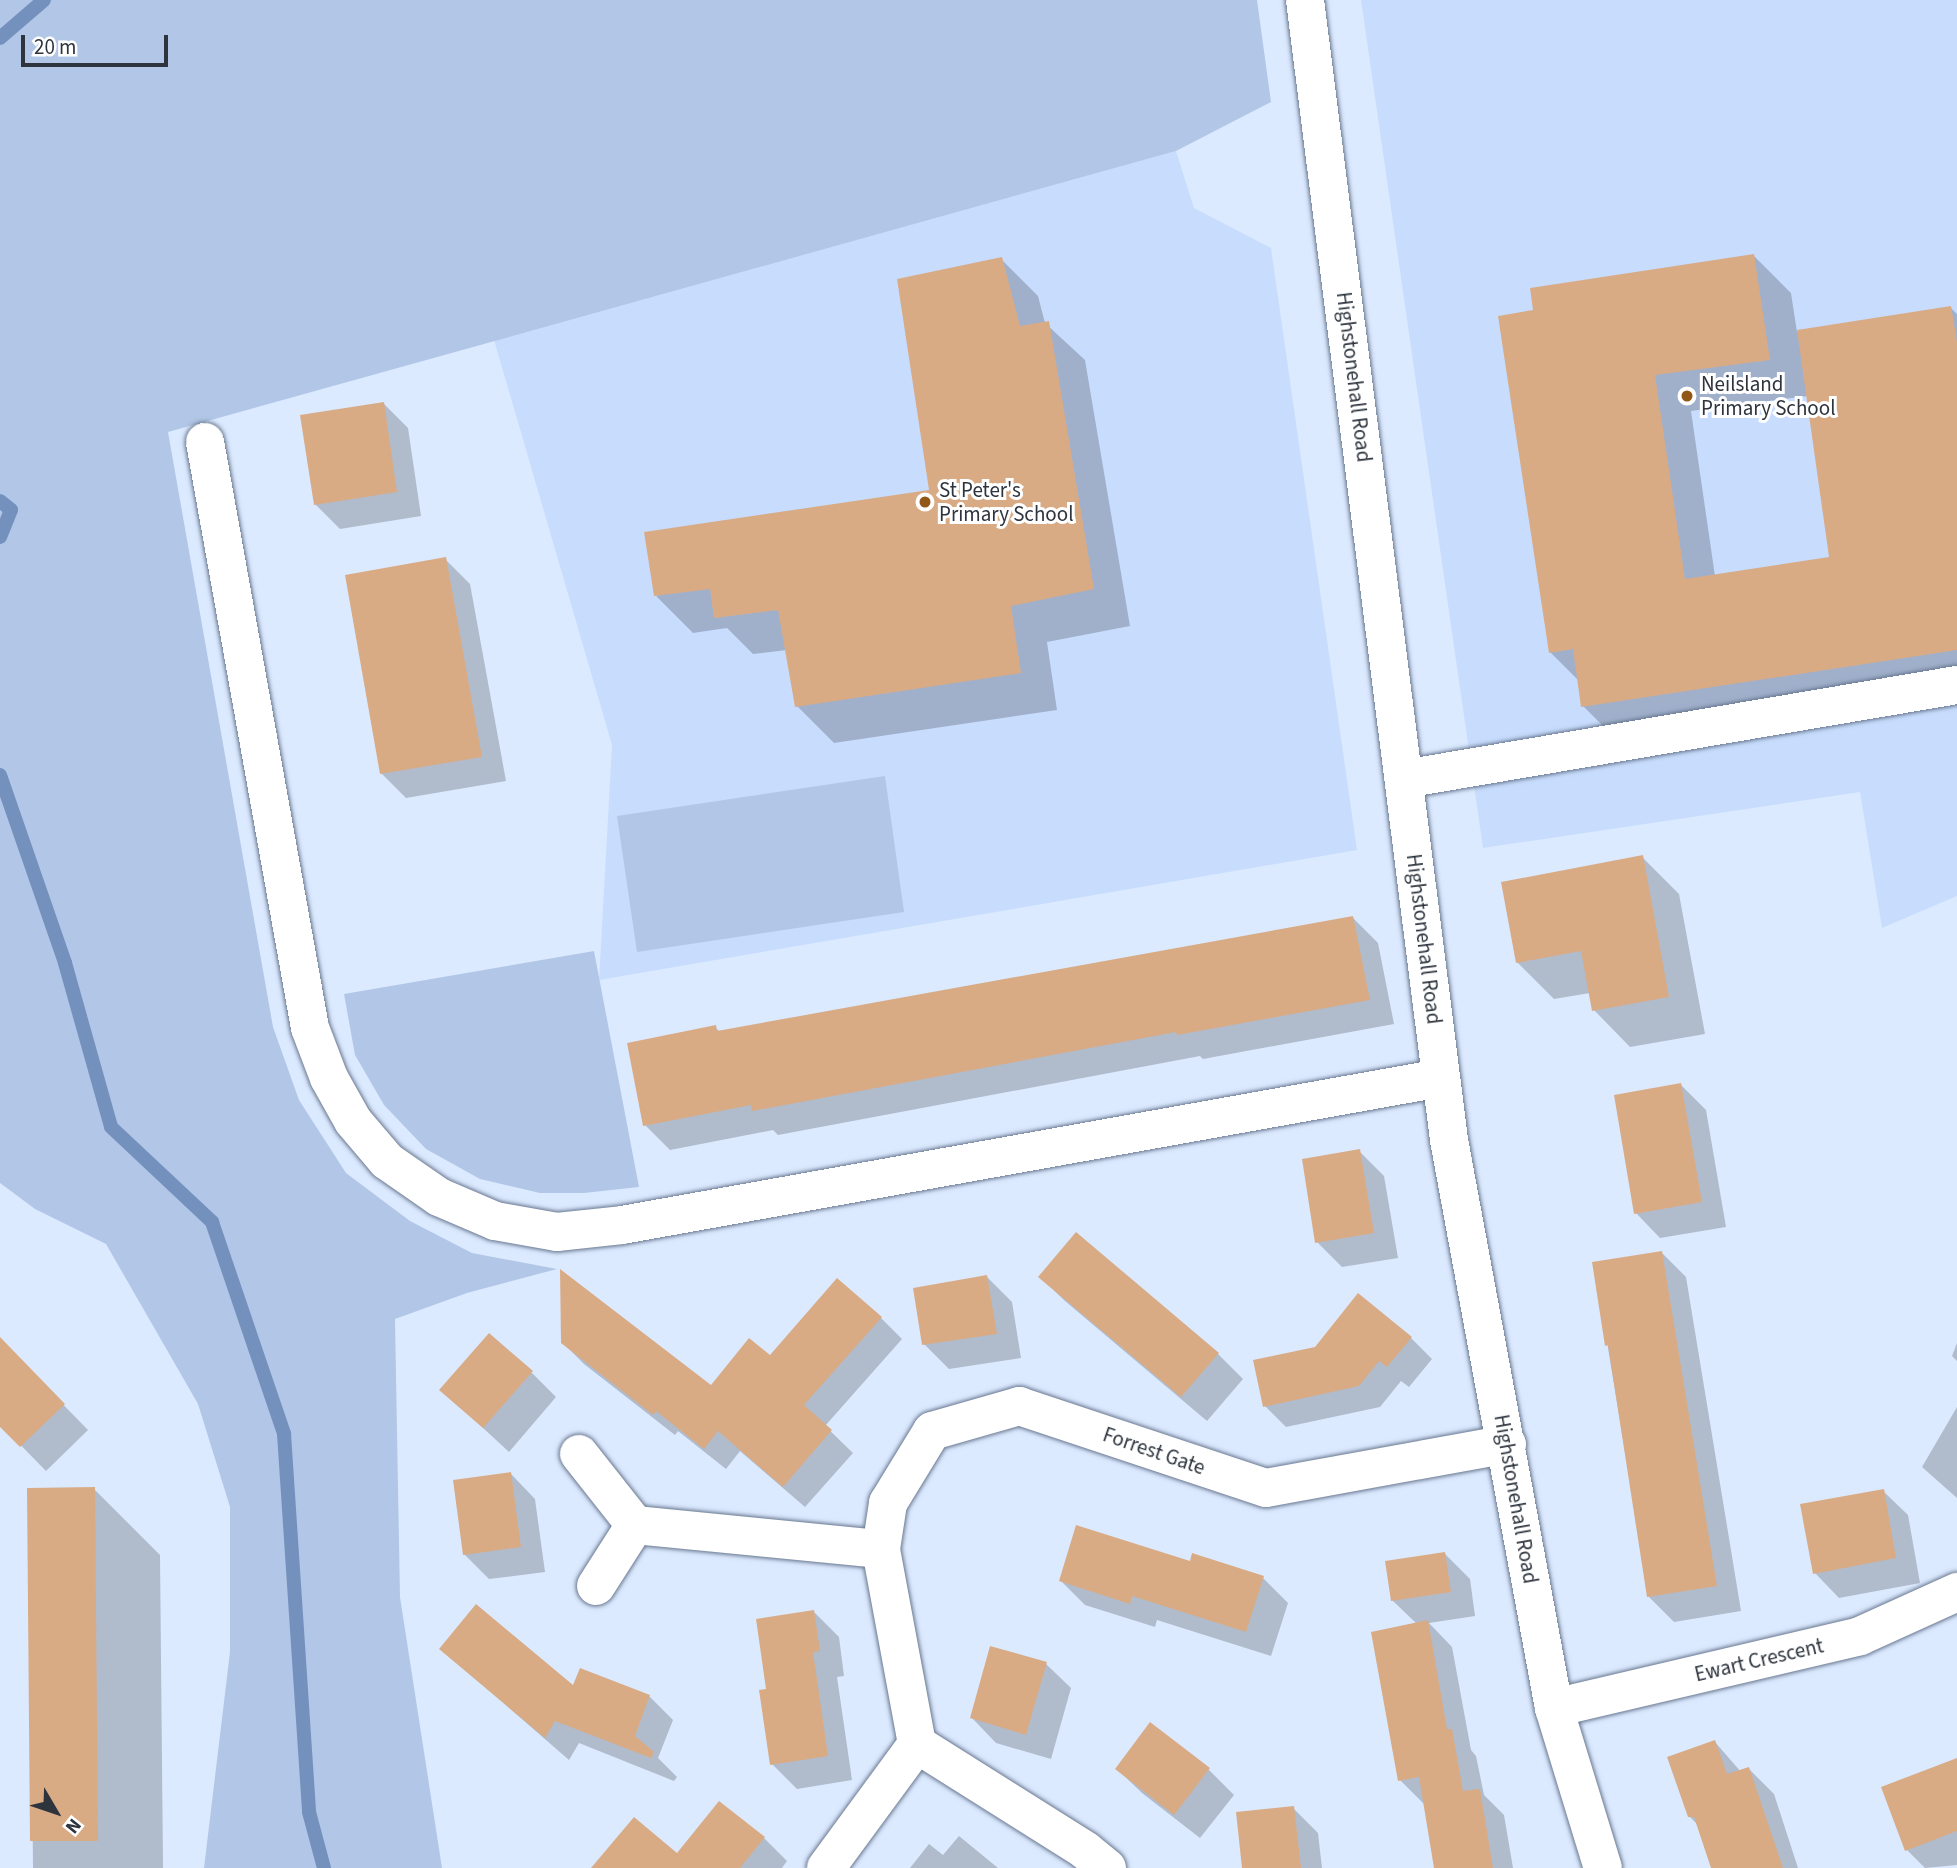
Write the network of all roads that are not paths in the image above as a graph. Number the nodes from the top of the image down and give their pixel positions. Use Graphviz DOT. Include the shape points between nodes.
graph roads {
  1 [pos="1305,0"];
  2 [pos="205,442"];
  3 [pos="1957,685"];
  4 [pos="1404,779"];
  5 [pos="1441,1078"];
  6 [pos="1507,1444"];
  7 [pos="579,1454"];
  8 [pos="635,1525"];
  9 [pos="881,1549"];
  10 [pos="596,1586"];
  11 [pos="1957,1591"];
  12 [pos="1554,1708"];
  13 [pos="917,1744"];
  14 [pos="825,1868"];
  15 [pos="1107,1868"];
  16 [pos="1603,1868"];
  1 -- 4 [label="street, Highstonehall Road"];
  2 -- 5 [label="street" via="310,1028 329,1078 354,1121 387,1161 439,1197 495,1221 557,1231 622,1225"];
  3 -- 4 [label="street"];
  4 -- 5 [label="street, Highstonehall Road"];
  5 -- 6 [label="street, Highstonehall Road"];
  6 -- 9 [label="street, Forrest Gate" via="1266,1488 1019,1406 932,1431 888,1503"];
  6 -- 12 [label="street, Highstonehall Road"];
  7 -- 8 [label="street"];
  8 -- 9 [label="street"];
  8 -- 10 [label="street"];
  9 -- 13 [label="street, Forrest Gate"];
  11 -- 12 [label="street, Ewart Crescent" via="1860,1636"];
  12 -- 16 [label="street, Highstonehall Road"];
  13 -- 14 [label="street"];
  13 -- 15 [label="street" via="1086,1850"];
}
